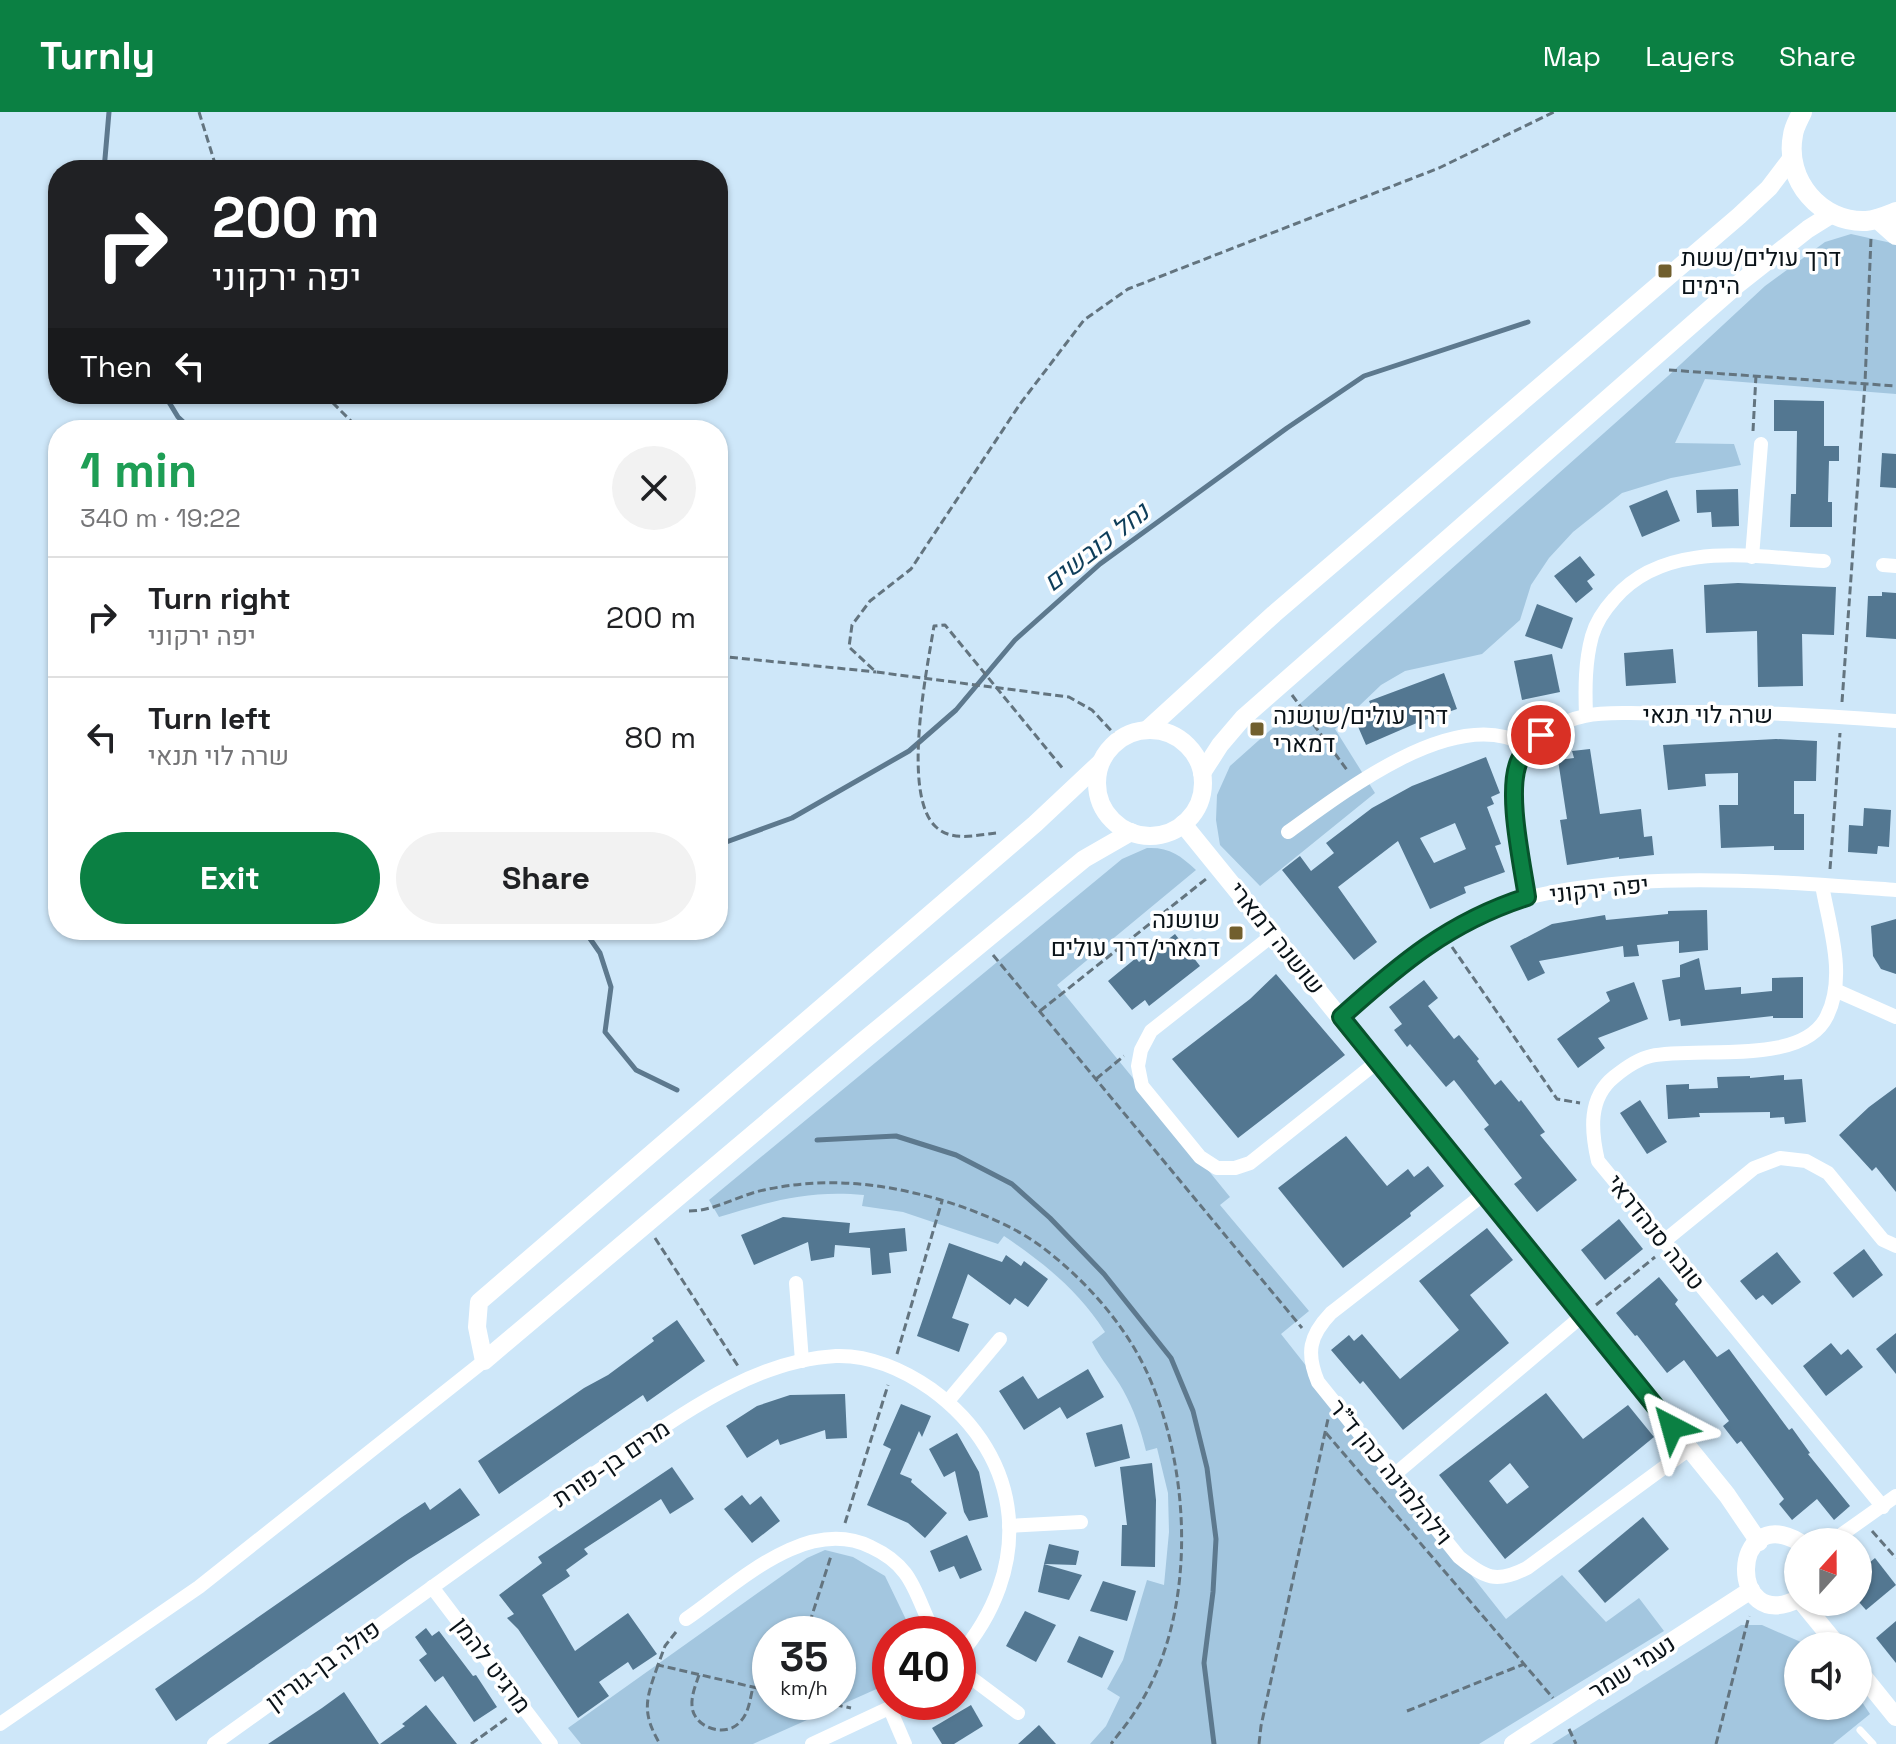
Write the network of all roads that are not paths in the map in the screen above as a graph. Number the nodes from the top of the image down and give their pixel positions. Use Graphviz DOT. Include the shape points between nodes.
graph roads {
  1 [pos="1802,112"];
  2 [pos="1791,159"];
  3 [pos="1832,214"];
  4 [pos="1882,217"];
  5 [pos="1896,235"];
  6 [pos="1761,444"];
  7 [pos="1752,557"];
  8 [pos="1824,561"];
  9 [pos="1586,715"];
  10 [pos="1896,721"];
  11 [pos="1148,729"];
  12 [pos="1529,746"];
  13 [pos="1100,763"];
  14 [pos="1202,773"];
  15 [pos="1183,824"];
  16 [pos="1131,832"];
  17 [pos="1288,832"];
  18 [pos="1826,885"];
  19 [pos="1896,890"];
  20 [pos="1527,897"];
  21 [pos="1274,934"];
  22 [pos="1835,990"];
  23 [pos="1341,1017"];
  24 [pos="1896,1017"];
  25 [pos="1377,1062"];
  26 [pos="1484,1194"];
  27 [pos="1665,1244"];
  28 [pos="1896,1246"];
  29 [pos="796,1283"];
  30 [pos="1582,1316"];
  31 [pos="1000,1339"];
  32 [pos="484,1361"];
  33 [pos="802,1361"];
  34 [pos="948,1401"];
  35 [pos="1689,1449"];
  36 [pos="1394,1475"];
  37 [pos="1896,1496"];
  38 [pos="1883,1507"];
  39 [pos="1081,1522"];
  40 [pos="1009,1526"];
  41 [pos="1851,1528"];
  42 [pos="1784,1537"];
  43 [pos="1759,1542"];
  44 [pos="432,1587"];
  45 [pos="1753,1592"];
  46 [pos="1784,1603"];
  47 [pos="927,1616"];
  48 [pos="1813,1616"];
  49 [pos="686,1619"];
  50 [pos="976,1632"];
  51 [pos="1826,1632"];
  52 [pos="976,1682"];
  53 [pos="1872,1687"];
  54 [pos="1018,1713"];
  55 [pos="872,1716"];
  56 [pos="1896,1717"];
  57 [pos="899,1720"];
  58 [pos="0,1724"];
  59 [pos="1860,1730"];
  60 [pos="214,1744"];
  61 [pos="551,1744"];
  62 [pos="812,1744"];
  63 [pos="905,1744"];
  64 [pos="1513,1744"];
  65 [pos="1873,1744"];
  1 -- 2 [label="main road"];
  2 -- 3 [label="main road" via="1812,201"];
  2 -- 11 [label="street" via="1739,216 1274,614"];
  3 -- 4 [label="main road" via="1856,221"];
  3 -- 14 [label="street" via="1737,285 1243,718"];
  4 -- 5 [label="main road"];
  6 -- 7 [label="street"];
  7 -- 8 [label="street"];
  7 -- 9 [label="street" via="1670,561 1622,589 1593,632"];
  9 -- 10 [label="street, שרה לוי תנאי" via="1729,712"];
  9 -- 12 [label="street, שרה לוי תנאי" via="1559,725"];
  11 -- 13 [label="street" via="1119,739"];
  11 -- 14 [label="street" via="1177,737 1198,759"];
  12 -- 17 [label="street" via="1486,735 1449,740 1357,782"];
  12 -- 20 [label="street" via="1515,778"];
  13 -- 16 [label="street" via="1098,797 1116,824"];
  13 -- 32 [label="street" via="479,1302 477,1327"];
  14 -- 15 [label="street" via="1200,802"];
  15 -- 16 [label="street" via="1158,835"];
  15 -- 21 [label="street, שושנה דמארי"];
  16 -- 32 [label="street" via="1084,859"];
  18 -- 19 [label="street, יפה ירקוני"];
  18 -- 20 [label="street, יפה ירקוני" via="1618,884"];
  18 -- 22 [label="street"];
  20 -- 23 [label="street, יפה ירקוני" via="1443,934 1393,969"];
  21 -- 23 [label="street, שושנה דמארי"];
  21 -- 25 [label="street" via="1151,1031 1138,1066 1142,1086 1200,1157 1217,1168 1235,1168 1250,1163"];
  22 -- 24 [label="street"];
  22 -- 27 [label="street, טובה סנהדראי" via="1828,1016 1799,1042 1771,1049 1648,1056 1606,1084 1593,1125 1598,1161"];
  23 -- 25 [label="street, שושנה דמארי"];
  25 -- 26 [label="street, שושנה דמארי"];
  26 -- 30 [label="street, שושנה דמארי"];
  26 -- 36 [label="street, וילהלמינה כהן ד\"ר" via="1331,1313 1313,1342 1309,1362 1318,1382"];
  27 -- 28 [label="street" via="1754,1168 1780,1158 1806,1161 1828,1173 1883,1240"];
  27 -- 38 [label="street, טובה סנהדראי"];
  29 -- 33 [label="street"];
  30 -- 35 [label="street, שושנה דמארי"];
  30 -- 36 [label="street"];
  31 -- 34 [label="street"];
  32 -- 58 [label="street" via="199,1587"];
  33 -- 34 [label="street, מרים בן-פורת" via="865,1359 918,1379"];
  33 -- 44 [label="street, מרים בן-פורת" via="747,1380 652,1434"];
  34 -- 40 [label="street, מרים בן-פורת" via="988,1447 1002,1476"];
  35 -- 36 [label="street, וילהלמינה כהן ד\"ר" via="1527,1568 1497,1579 1459,1557"];
  35 -- 43 [label="street, שושנה דמארי"];
  37 -- 38 [label="street"];
  38 -- 41 [label="street"];
  39 -- 40 [label="street"];
  40 -- 50 [label="street, מרים בן-פורת" via="999,1590"];
  42 -- 43 [label="street"];
  43 -- 45 [label="street" via="1745,1564"];
  44 -- 60 [label="street, פולה בן-גוריון"];
  44 -- 61 [label="street, מרגיט להמן"];
  45 -- 46 [label="street" via="1773,1604"];
  45 -- 64 [label="street, נעמי שמר"];
  47 -- 49 [label="street" via="907,1574 887,1554 837,1537 784,1550"];
  48 -- 51 [label="street"];
  52 -- 54 [label="street"];
  53 -- 56 [label="street"];
  55 -- 62 [label="street"];
  57 -- 63 [label="street"];
  59 -- 65 [label="lane"];
}
